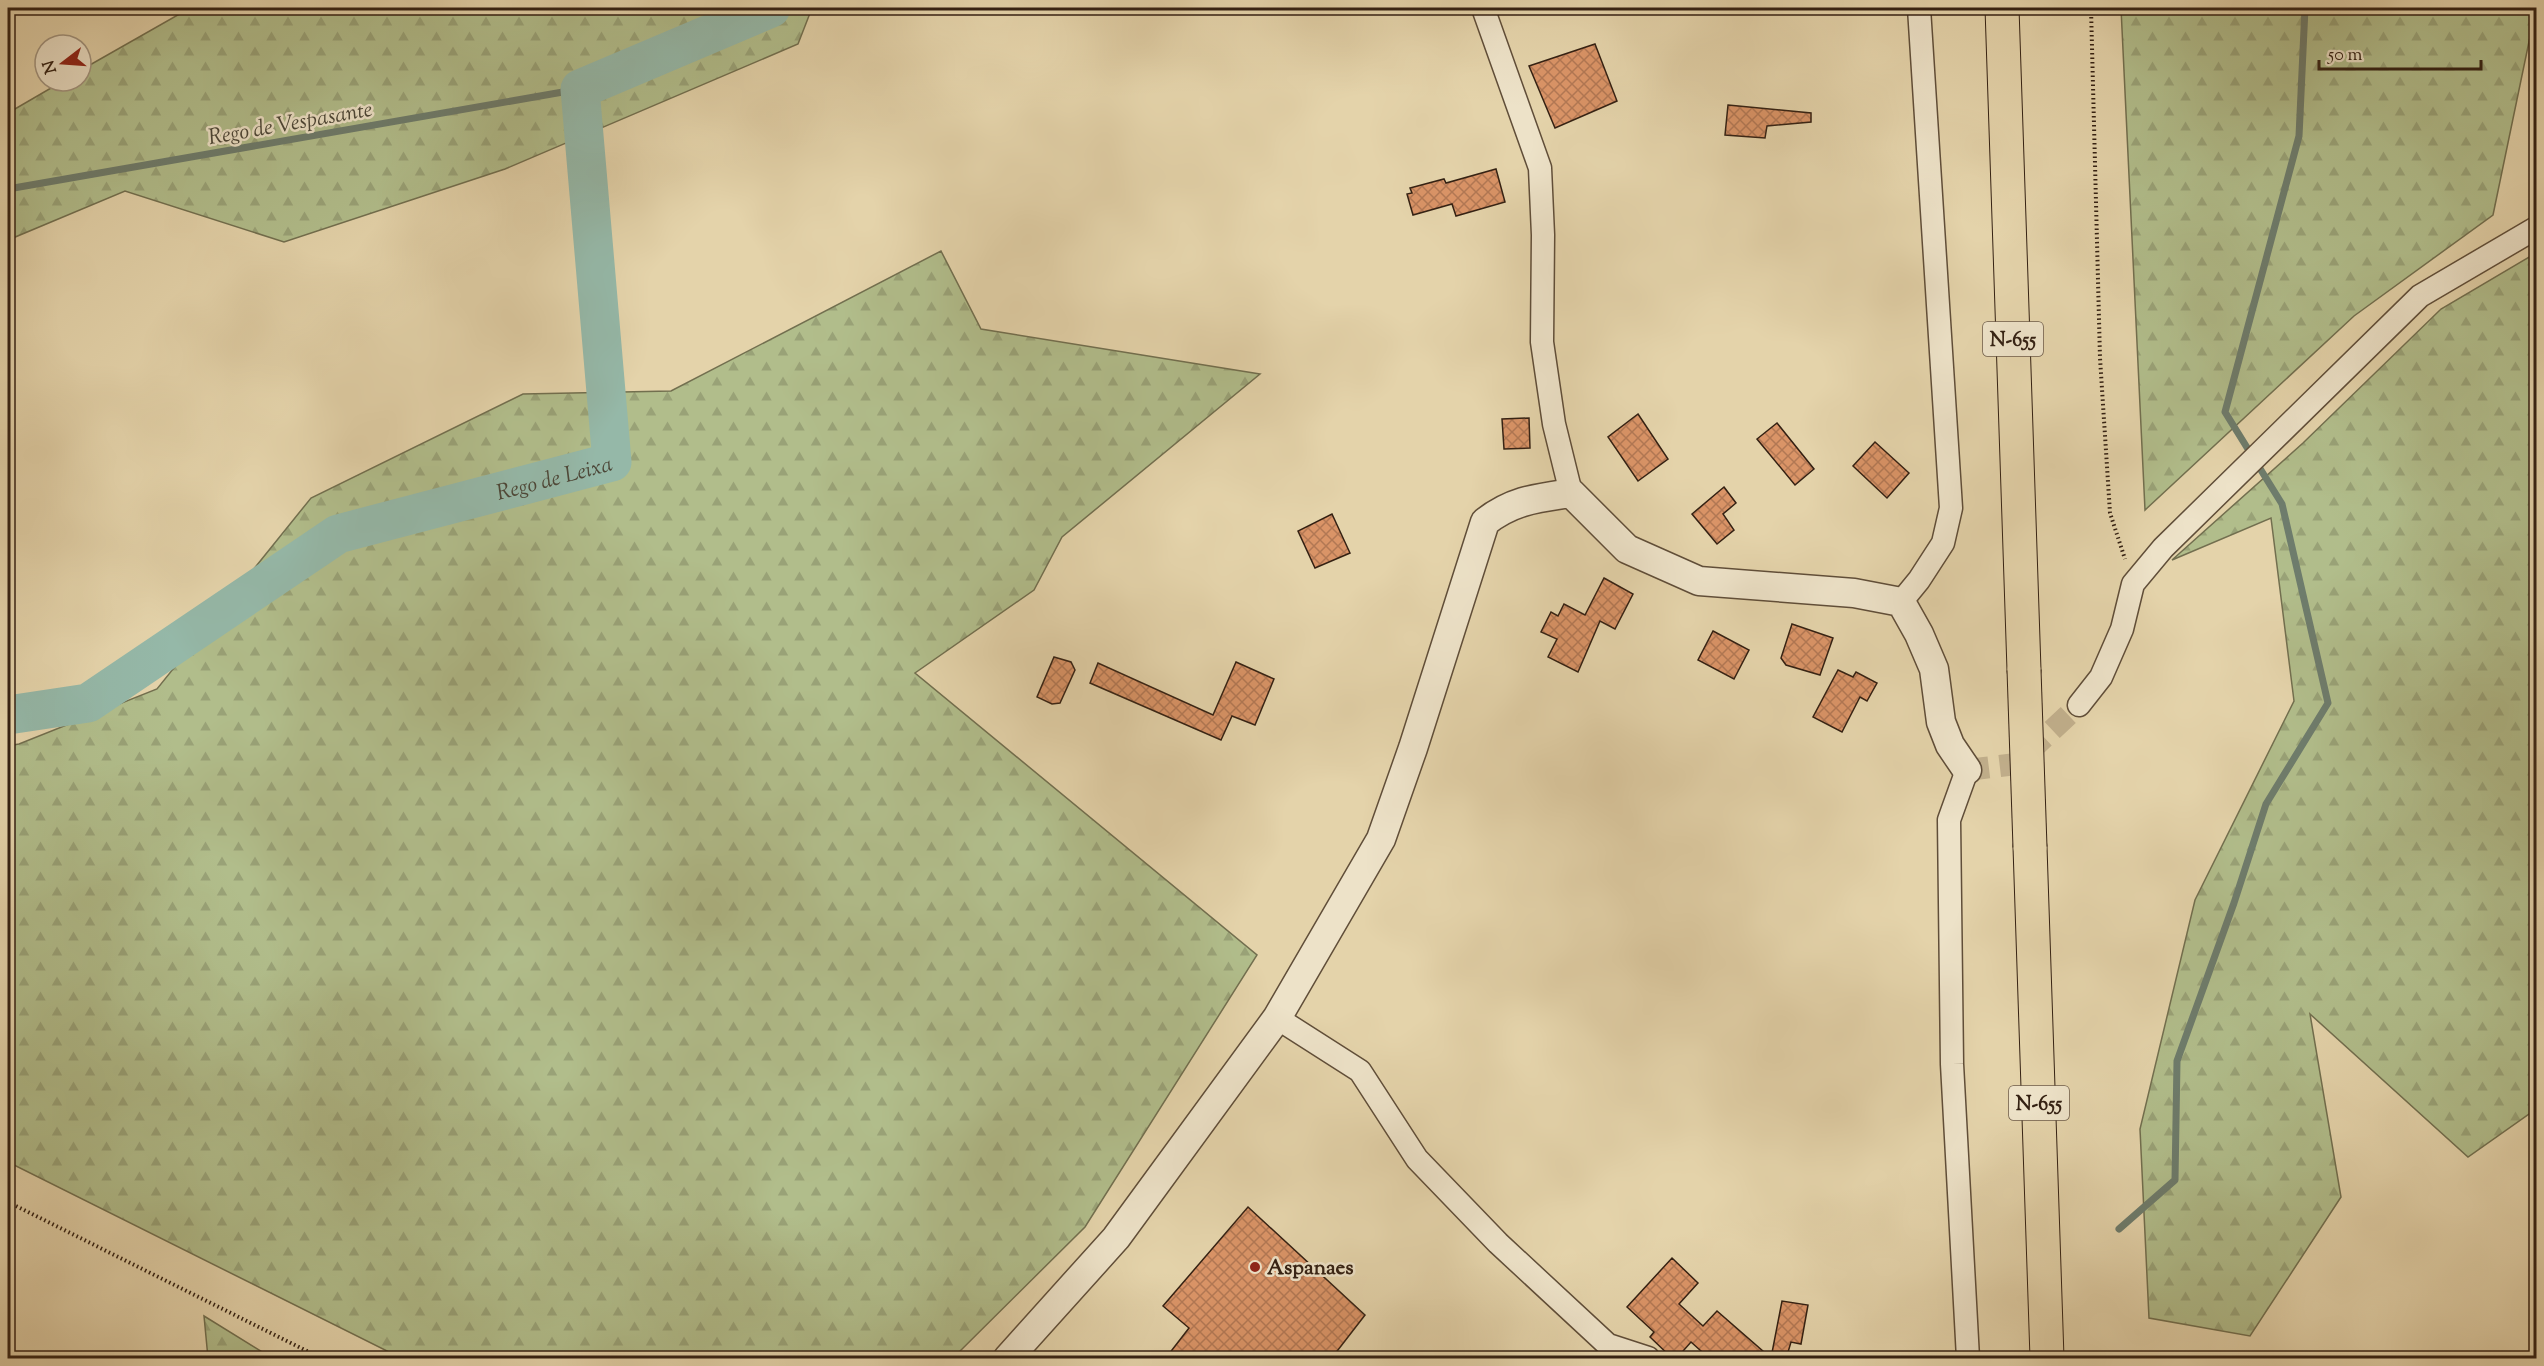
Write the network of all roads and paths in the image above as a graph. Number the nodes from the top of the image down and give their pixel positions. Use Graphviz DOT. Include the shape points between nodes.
graph roads {
  1 [pos="1483,8"];
  2 [pos="1919,8"];
  3 [pos="2002,8"];
  4 [pos="2091,8"];
  5 [pos="2536,228"];
  6 [pos="1572,493"];
  7 [pos="2133,584"];
  8 [pos="1901,602"];
  9 [pos="2079,705"];
  10 [pos="1967,770"];
  11 [pos="1277,1018"];
  12 [pos="8,1202"];
  13 [pos="321,1359"];
  14 [pos="1008,1359"];
  15 [pos="1648,1359"];
  16 [pos="1968,1359"];
  17 [pos="2047,1359"];
  1 -- 6 [label="street" via="1540,168 1542,342 1554,424"];
  2 -- 8 [label="street" via="1951,508 1944,543"];
  3 -- 17 [label="highway, N-655, bridge"];
  4 -- 7 [label="path" via="2100,357 2110,513"];
  5 -- 7 [label="street" via="2420,296 2163,548"];
  6 -- 8 [label="street" via="1627,549 1699,581 1854,593"];
  6 -- 11 [label="street" via="1526,500 1500,510 1485,522 1381,839"];
  7 -- 9 [label="street" via="2122,629 2101,677"];
  8 -- 10 [label="street" via="1934,669 1941,722 1950,745"];
  10 -- 16 [label="street" via="1949,820 1952,1064"];
  11 -- 14 [label="street" via="1116,1238"];
  11 -- 15 [label="street" via="1360,1071 1417,1159 1498,1243 1608,1345"];
  12 -- 13 [label="path"];
}
